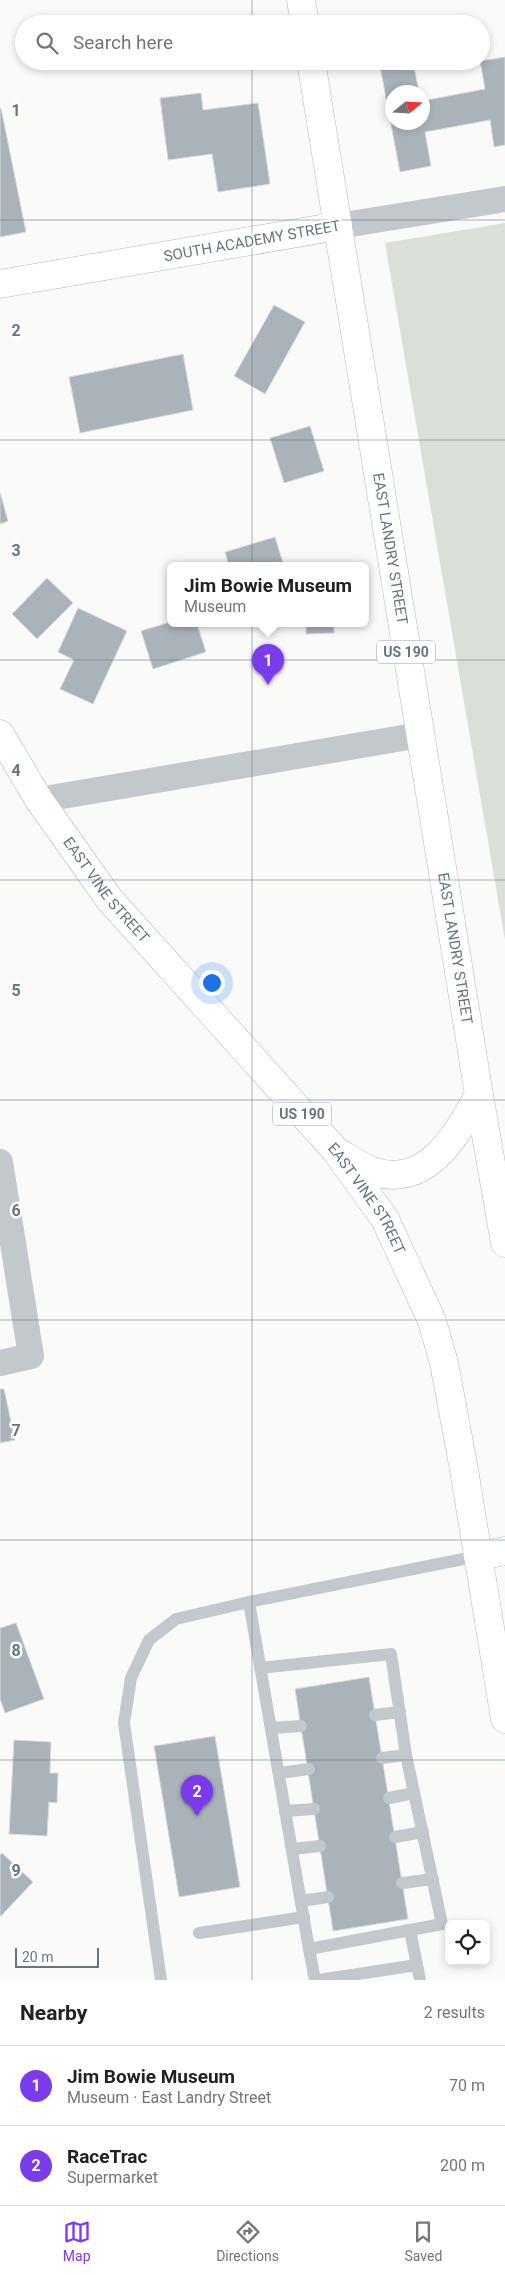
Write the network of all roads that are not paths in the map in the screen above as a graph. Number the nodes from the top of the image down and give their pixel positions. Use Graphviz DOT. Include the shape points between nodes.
graph roads {
  1 [pos="301,0"];
  2 [pos="304,15"];
  3 [pos="312,70"];
  4 [pos="505,198"];
  5 [pos="338,226"];
  6 [pos="0,284"];
  7 [pos="0,734"];
  8 [pos="420,735"];
  9 [pos="39,800"];
  10 [pos="478,1095"];
  11 [pos="336,1151"];
  12 [pos="0,1162"];
  13 [pos="505,1243"];
  14 [pos="0,1362"];
  15 [pos="505,1552"];
  16 [pos="478,1556"];
  17 [pos="249,1602"];
  18 [pos="260,1668"];
  19 [pos="400,1712"];
  20 [pos="375,1715"];
  21 [pos="505,1718"];
  22 [pos="301,1726"];
  23 [pos="271,1728"];
  24 [pos="406,1755"];
  25 [pos="382,1758"];
  26 [pos="309,1769"];
  27 [pos="279,1773"];
  28 [pos="414,1793"];
  29 [pos="388,1798"];
  30 [pos="314,1809"];
  31 [pos="285,1811"];
  32 [pos="422,1832"];
  33 [pos="395,1836"];
  34 [pos="320,1846"];
  35 [pos="292,1849"];
  36 [pos="432,1879"];
  37 [pos="402,1884"];
  38 [pos="328,1897"];
  39 [pos="301,1901"];
  40 [pos="304,1917"];
  41 [pos="410,1930"];
  42 [pos="199,1933"];
  43 [pos="309,1949"];
  44 [pos="417,1965"];
  45 [pos="161,1980"];
  46 [pos="315,1980"];
  47 [pos="319,1980"];
  48 [pos="420,1980"];
  1 -- 2 [label="main road"];
  3 -- 5 [label="main road, EAST LANDRY STREET / US 190"];
  4 -- 5 [label="street, SOUTH ACADEMY STREET"];
  5 -- 6 [label="main road, SOUTH ACADEMY STREET"];
  5 -- 8 [label="main road, EAST LANDRY STREET / US 190"];
  7 -- 9 [label="main road, EAST VINE STREET / US 190"];
  8 -- 9 [label="street"];
  8 -- 10 [label="main road, EAST LANDRY STREET / US 190"];
  9 -- 11 [label="main road, EAST VINE STREET / US 190" via="110,900"];
  10 -- 11 [label="main road" via="434,1161 413,1171 394,1174 373,1171"];
  10 -- 13 [label="main road, EAST LANDRY STREET / US 190"];
  11 -- 16 [label="main road, EAST VINE STREET / US 190" via="385,1219 432,1321 444,1363"];
  12 -- 14 [label="street" via="31,1356"];
  15 -- 16 [label="main road"];
  16 -- 17 [label="lane"];
  16 -- 21 [label="main road, EAST VINE STREET / US 190"];
  17 -- 18 [label="lane"];
  17 -- 45 [label="lane" via="176,1619 149,1640 131,1678 124,1723"];
  18 -- 19 [label="lane" via="391,1654"];
  18 -- 23 [label="lane"];
  19 -- 20 [label="lane"];
  19 -- 24 [label="lane"];
  22 -- 23 [label="lane"];
  23 -- 27 [label="lane"];
  24 -- 25 [label="lane"];
  24 -- 28 [label="lane"];
  26 -- 27 [label="lane"];
  27 -- 31 [label="lane"];
  28 -- 29 [label="lane"];
  28 -- 32 [label="lane"];
  30 -- 31 [label="lane"];
  31 -- 35 [label="lane"];
  32 -- 33 [label="lane"];
  32 -- 36 [label="lane"];
  34 -- 35 [label="lane"];
  35 -- 39 [label="lane"];
  36 -- 37 [label="lane"];
  36 -- 41 [label="lane" via="442,1924"];
  38 -- 39 [label="lane"];
  39 -- 40 [label="lane"];
  40 -- 42 [label="lane"];
  40 -- 43 [label="lane"];
  41 -- 43 [label="lane"];
  41 -- 44 [label="lane"];
  43 -- 46 [label="lane"];
  44 -- 47 [label="lane"];
  44 -- 48 [label="lane"];
}
